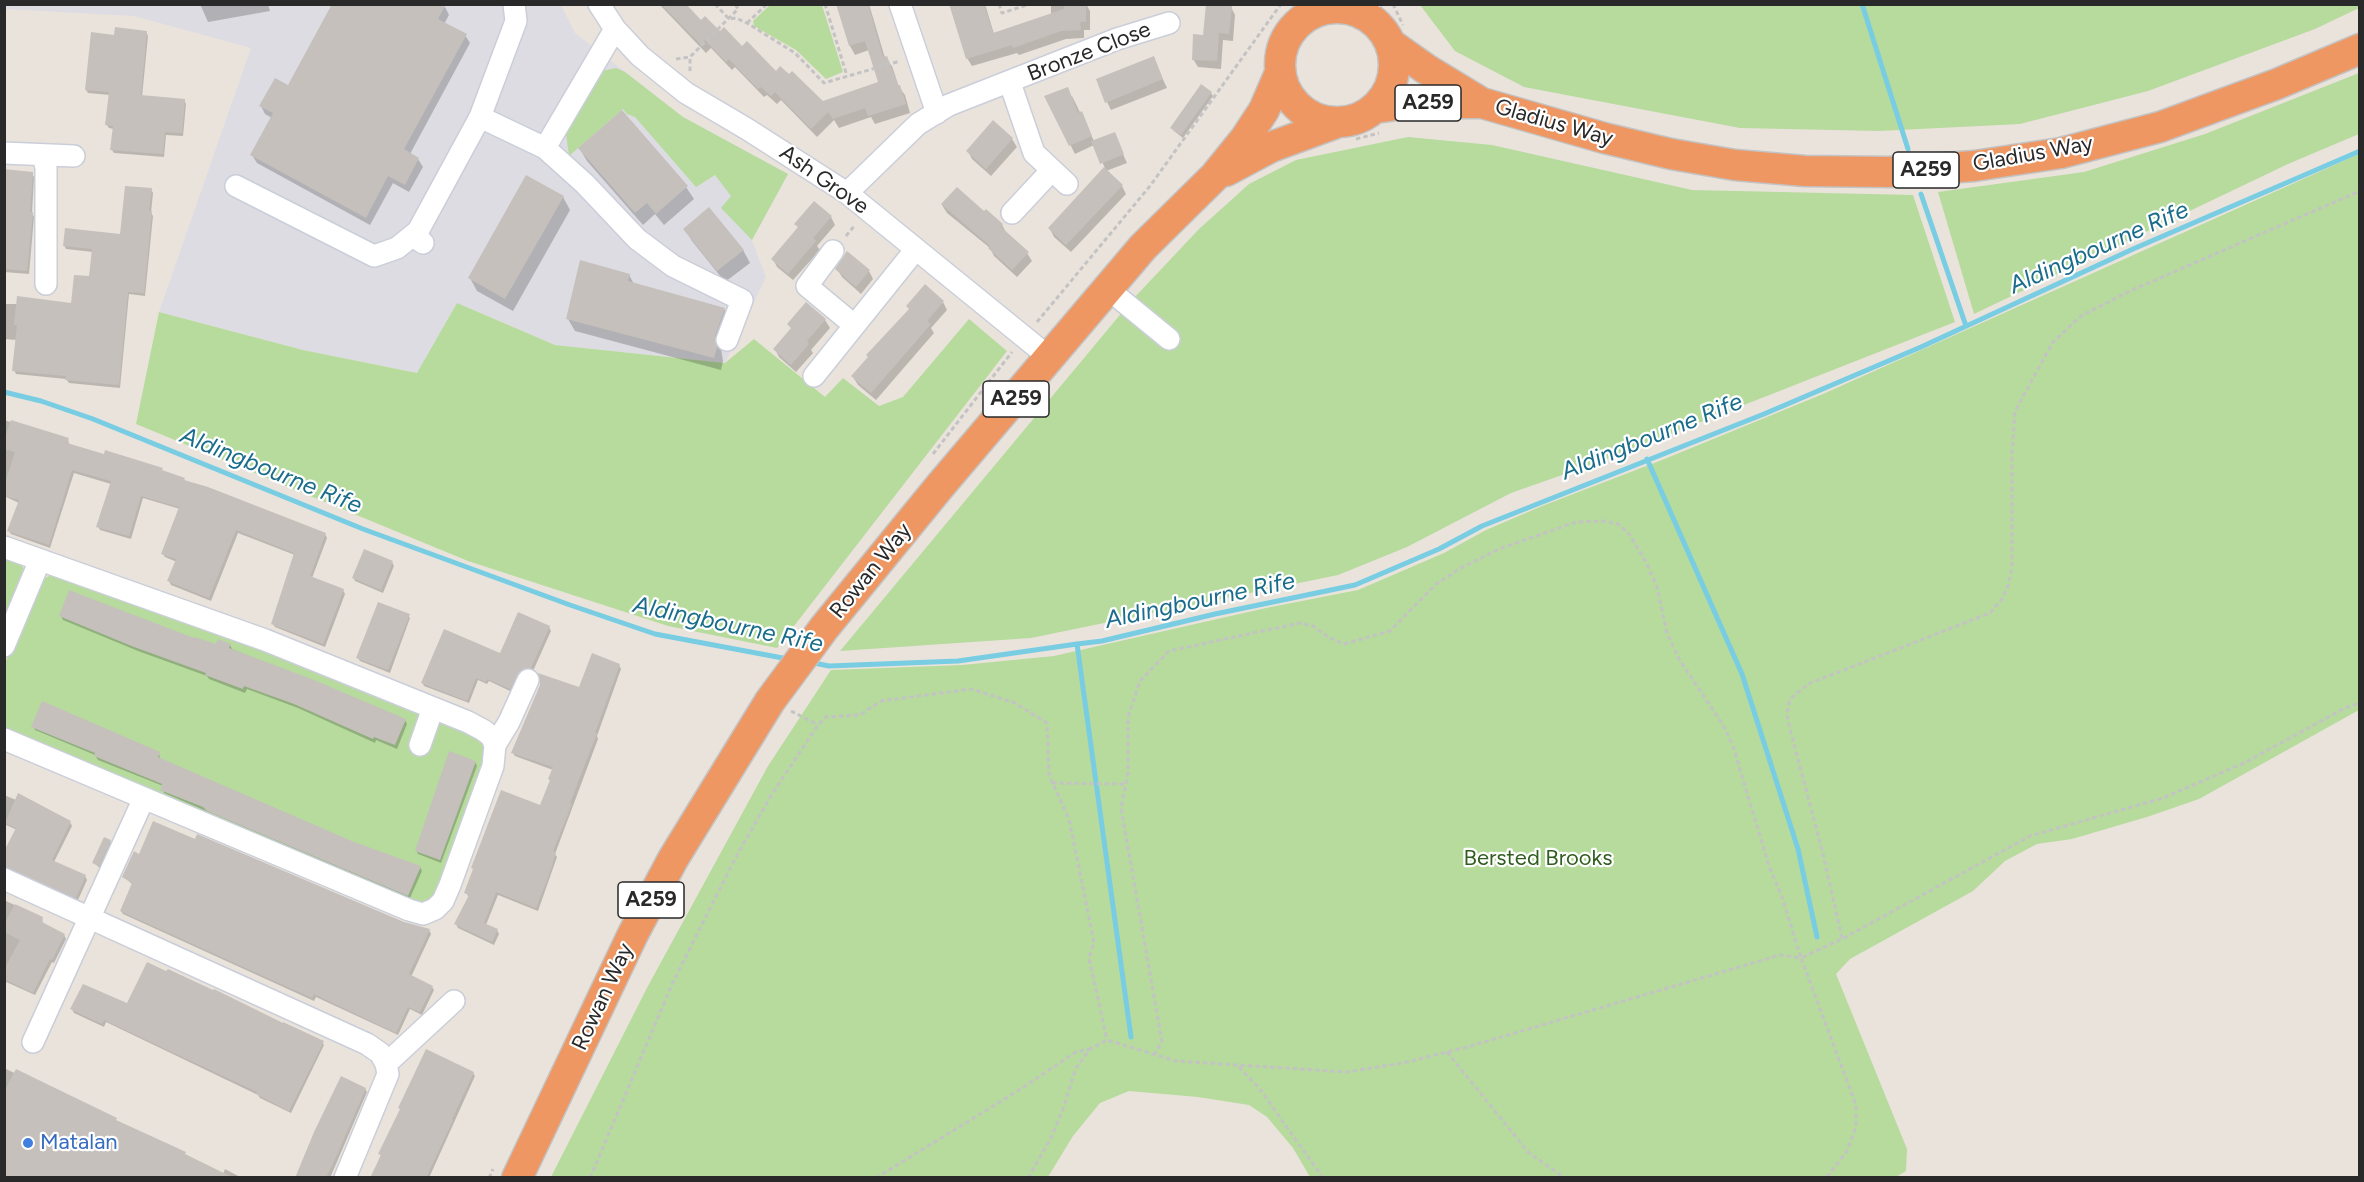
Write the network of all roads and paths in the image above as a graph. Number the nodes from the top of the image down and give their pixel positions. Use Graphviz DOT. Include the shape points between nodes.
graph roads {
  1 [pos="514,4"];
  2 [pos="599,4"];
  3 [pos="715,4"];
  4 [pos="735,4"];
  5 [pos="767,4"];
  6 [pos="825,4"];
  7 [pos="900,4"];
  8 [pos="999,4"];
  9 [pos="1030,4"];
  10 [pos="1299,8"];
  11 [pos="1370,11"];
  12 [pos="729,18"];
  13 [pos="747,23"];
  14 [pos="1169,23"];
  15 [pos="615,29"];
  16 [pos="1392,45"];
  17 [pos="2360,49"];
  18 [pos="690,57"];
  19 [pos="916,57"];
  20 [pos="676,66"];
  21 [pos="684,72"];
  22 [pos="1280,73"];
  23 [pos="847,76"];
  24 [pos="1010,83"];
  25 [pos="1482,103"];
  26 [pos="1375,108"];
  27 [pos="936,113"];
  28 [pos="480,117"];
  29 [pos="1339,122"];
  30 [pos="545,148"];
  31 [pos="4,153"];
  32 [pos="43,155"];
  33 [pos="74,156"];
  34 [pos="1215,176"];
  35 [pos="236,186"];
  36 [pos="2360,191"];
  37 [pos="848,193"];
  38 [pos="868,210"];
  39 [pos="1012,213"];
  40 [pos="916,249"];
  41 [pos="833,251"];
  42 [pos="46,284"];
  43 [pos="1108,289"];
  44 [pos="854,325"];
  45 [pos="1024,337"];
  46 [pos="727,339"];
  47 [pos="1169,339"];
  48 [pos="1050,358"];
  49 [pos="814,376"];
  50 [pos="929,460"];
  51 [pos="4,547"];
  52 [pos="40,560"];
  53 [pos="4,646"];
  54 [pos="528,680"];
  55 [pos="787,697"];
  56 [pos="2360,703"];
  57 [pos="433,708"];
  58 [pos="818,725"];
  59 [pos="4,739"];
  60 [pos="420,745"];
  61 [pos="495,745"];
  62 [pos="1052,783"];
  63 [pos="1126,784"];
  64 [pos="144,798"];
  65 [pos="4,879"];
  66 [pos="90,918"];
  67 [pos="1842,939"];
  68 [pos="1801,958"];
  69 [pos="454,1001"];
  70 [pos="1107,1040"];
  71 [pos="33,1042"];
  72 [pos="1090,1049"];
  73 [pos="1447,1052"];
  74 [pos="1154,1054"];
  75 [pos="386,1064"];
  76 [pos="1238,1066"];
  77 [pos="345,1178"];
  78 [pos="517,1178"];
  79 [pos="590,1178"];
  80 [pos="876,1178"];
  81 [pos="1028,1178"];
  82 [pos="1323,1178"];
  83 [pos="1566,1178"];
  84 [pos="1826,1178"];
  1 -- 28 [label="street" via="516,21"];
  2 -- 15 [label="street, Ash Grove"];
  3 -- 12 [label="path"];
  4 -- 12 [label="path" via="738,9"];
  5 -- 13 [label="path"];
  6 -- 23 [label="path"];
  7 -- 19 [label="street"];
  8 -- 9 [label="path" via="1002,13"];
  10 -- 11 [label="highway"];
  10 -- 22 [label="highway" via="1284,41"];
  10 -- 45 [label="path"];
  11 -- 16 [label="highway"];
  12 -- 13 [label="path"];
  12 -- 18 [label="path"];
  13 -- 23 [label="path" via="795,53 824,83"];
  14 -- 24 [label="street, Bronze Close" via="1117,39"];
  15 -- 30 [label="street"];
  15 -- 37 [label="street, Ash Grove" via="640,56 686,93"];
  16 -- 25 [label="highway, Gladius Way / A259"];
  16 -- 26 [label="highway" via="1393,79"];
  17 -- 25 [label="highway, Gladius Way / A259" via="2160,127 2061,153 1974,166 1889,172 1805,171 1713,161 1604,138"];
  18 -- 20 [label="path" via="668,59"];
  18 -- 21 [label="path" via="691,79"];
  19 -- 23 [label="path"];
  19 -- 27 [label="street"];
  22 -- 29 [label="highway" via="1285,89 1300,108 1322,121"];
  22 -- 34 [label="highway, Rowan Way / A259" via="1264,110"];
  24 -- 27 [label="street, Bronze Close"];
  24 -- 39 [label="street, Bronze Close" via="1034,153 1060,177"];
  25 -- 26 [label="highway, Gladius Way / A259" via="1412,103"];
  26 -- 29 [label="highway" via="1358,118"];
  27 -- 37 [label="street, Bronze Close" via="918,124"];
  28 -- 30 [label="street"];
  28 -- 35 [label="street" via="420,237 374,256"];
  29 -- 34 [label="highway, Rowan Way / A259" via="1271,147"];
  30 -- 46 [label="street" via="637,239 673,266 742,300"];
  31 -- 32 [label="street"];
  32 -- 33 [label="street"];
  32 -- 42 [label="street"];
  34 -- 43 [label="highway, Rowan Way / A259" via="1143,247"];
  36 -- 67 [label="path" via="2081,316 2053,342 2015,411 2012,567 2002,599 1990,613 1808,684 1790,699 1787,715"];
  37 -- 38 [label="street, Ash Grove"];
  38 -- 40 [label="street, Ash Grove"];
  38 -- 41 [label="path"];
  40 -- 44 [label="street"];
  40 -- 45 [label="street, Ash Grove"];
  41 -- 44 [label="street" via="807,286"];
  43 -- 47 [label="street"];
  43 -- 48 [label="highway, Rowan Way / A259"];
  44 -- 49 [label="street"];
  45 -- 48 [label="street, Ash Grove"];
  45 -- 50 [label="path"];
  48 -- 55 [label="highway, Rowan Way / A259" via="824,628"];
  51 -- 52 [label="street"];
  52 -- 53 [label="street"];
  52 -- 57 [label="street" via="265,640"];
  54 -- 61 [label="street"];
  55 -- 58 [label="path" via="791,711"];
  55 -- 78 [label="highway, Rowan Way / A259" via="735,754 673,859"];
  56 -- 67 [label="path" via="2244,764 2163,798 2030,836"];
  57 -- 60 [label="street"];
  57 -- 61 [label="street" via="483,730"];
  58 -- 62 [label="path" via="826,717 860,715 881,701 971,689 1015,703 1047,723"];
  58 -- 79 [label="path" via="772,794 673,982"];
  59 -- 64 [label="street"];
  61 -- 64 [label="street" via="493,766 450,885 443,901 423,914"];
  62 -- 63 [label="path"];
  62 -- 70 [label="path" via="1070,819 1094,942 1089,958"];
  63 -- 68 [label="path" via="1128,717 1140,681 1169,651 1300,623 1344,644 1367,639 1390,631 1435,585 1499,549 1576,522 1618,524 1629,534 1657,587 1667,633 1679,659 1733,746"];
  63 -- 74 [label="path" via="1121,808 1162,1042"];
  64 -- 66 [label="street"];
  65 -- 66 [label="street"];
  66 -- 71 [label="street"];
  66 -- 75 [label="street" via="367,1044 380,1053"];
  67 -- 68 [label="path"];
  68 -- 73 [label="path" via="1780,955"];
  68 -- 84 [label="path" via="1856,1105 1856,1127 1847,1151"];
  69 -- 75 [label="street"];
  70 -- 72 [label="path"];
  70 -- 74 [label="path"];
  72 -- 80 [label="path" via="1076,1052"];
  72 -- 81 [label="path" via="1076,1068 1064,1109"];
  73 -- 76 [label="path" via="1346,1072"];
  73 -- 83 [label="path" via="1529,1153"];
  74 -- 76 [label="path" via="1176,1061"];
  75 -- 77 [label="street" via="384,1087"];
  76 -- 82 [label="path" via="1259,1088"];
}
